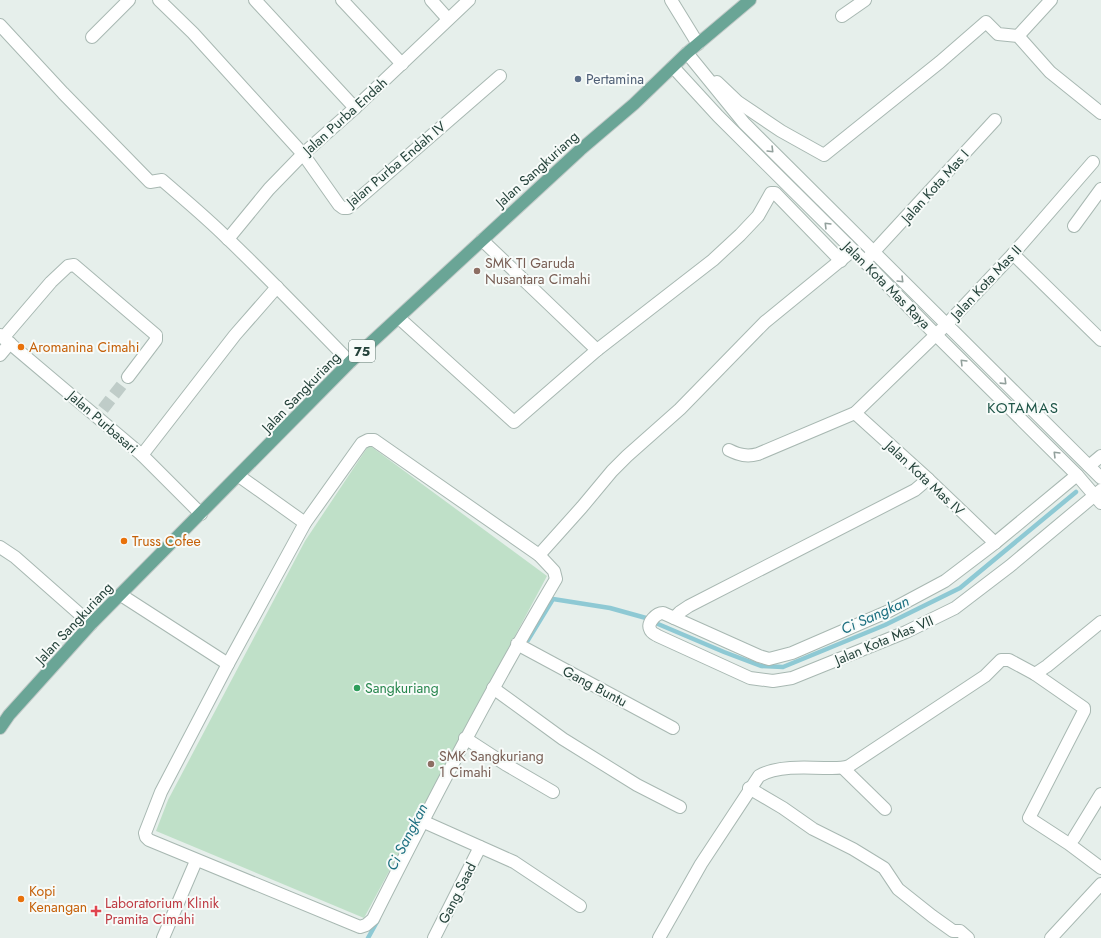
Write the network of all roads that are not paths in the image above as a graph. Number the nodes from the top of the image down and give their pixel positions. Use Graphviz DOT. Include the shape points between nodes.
graph roads {
  1 [pos="129,0"];
  2 [pos="159,0"];
  3 [pos="255,0"];
  4 [pos="342,0"];
  5 [pos="431,0"];
  6 [pos="469,0"];
  7 [pos="671,0"];
  8 [pos="750,0"];
  9 [pos="865,0"];
  10 [pos="1051,0"];
  11 [pos="842,16"];
  12 [pos="448,19"];
  13 [pos="0,25"];
  14 [pos="1018,36"];
  15 [pos="92,37"];
  16 [pos="693,48"];
  17 [pos="402,64"];
  18 [pos="673,67"];
  19 [pos="500,76"];
  20 [pos="355,108"];
  21 [pos="1101,113"];
  22 [pos="996,120"];
  23 [pos="744,123"];
  24 [pos="733,131"];
  25 [pos="303,154"];
  26 [pos="1093,162"];
  27 [pos="1101,189"];
  28 [pos="1074,226"];
  29 [pos="228,239"];
  30 [pos="482,240"];
  31 [pos="852,250"];
  32 [pos="874,252"];
  33 [pos="1013,254"];
  34 [pos="841,261"];
  35 [pos="865,262"];
  36 [pos="277,287"];
  37 [pos="399,318"];
  38 [pos="946,325"];
  39 [pos="936,335"];
  40 [pos="4,339"];
  41 [pos="1101,340"];
  42 [pos="597,350"];
  43 [pos="0,355"];
  44 [pos="350,362"];
  45 [pos="128,377"];
  46 [pos="855,413"];
  47 [pos="728,450"];
  48 [pos="142,455"];
  49 [pos="1101,456"];
  50 [pos="1089,466"];
  51 [pos="1077,475"];
  52 [pos="239,476"];
  53 [pos="1101,478"];
  54 [pos="928,479"];
  55 [pos="1099,496"];
  56 [pos="202,514"];
  57 [pos="305,523"];
  58 [pos="995,543"];
  59 [pos="0,548"];
  60 [pos="539,555"];
  61 [pos="121,595"];
  62 [pos="674,618"];
  63 [pos="1101,622"];
  64 [pos="91,624"];
  65 [pos="517,644"];
  66 [pos="228,664"];
  67 [pos="1035,674"];
  68 [pos="493,688"];
  69 [pos="0,728"];
  70 [pos="673,728"];
  71 [pos="466,738"];
  72 [pos="844,768"];
  73 [pos="749,788"];
  74 [pos="554,792"];
  75 [pos="1101,794"];
  76 [pos="680,807"];
  77 [pos="885,809"];
  78 [pos="425,823"];
  79 [pos="1074,838"];
  80 [pos="480,848"];
  81 [pos="196,861"];
  82 [pos="1101,868"];
  83 [pos="1101,884"];
  84 [pos="580,906"];
  85 [pos="951,934"];
  86 [pos="163,938"];
  87 [pos="434,938"];
  88 [pos="659,938"];
  89 [pos="968,938"];
  90 [pos="1051,938"];
  1 -- 15 [label="street"];
  2 -- 25 [label="street" via="193,33"];
  3 -- 20 [label="street"];
  4 -- 17 [label="street"];
  5 -- 12 [label="street"];
  6 -- 12 [label="street, Jalan Purba Endah"];
  7 -- 16 [label="street"];
  8 -- 16 [label="main road, Jalan Sangkuriang / 75"];
  9 -- 11 [label="street"];
  10 -- 14 [label="street"];
  12 -- 17 [label="street, Jalan Purba Endah"];
  13 -- 29 [label="street" via="150,182 162,180"];
  14 -- 16 [label="street" via="998,34 986,22 824,155 781,131 738,102 719,84"];
  14 -- 21 [label="street" via="1050,72"];
  16 -- 18 [label="main road, Jalan Sangkuriang / 75"];
  16 -- 23 [label="street, Jalan Kota Mas Raya"];
  17 -- 20 [label="street, Jalan Purba Endah"];
  18 -- 24 [label="street, Jalan Kota Mas Raya"];
  18 -- 30 [label="main road, Jalan Sangkuriang / 75"];
  19 -- 25 [label="street, Jalan Purba Endah IV" via="348,208 339,205"];
  20 -- 25 [label="street, Jalan Purba Endah"];
  22 -- 32 [label="street, Jalan Kota Mas I"];
  23 -- 24 [label="street"];
  23 -- 32 [label="street, Jalan Kota Mas Raya, one-way"];
  31 -- 24 [label="street, Jalan Kota Mas Raya, one-way"];
  25 -- 29 [label="street, Jalan Purba Endah" via="269,189"];
  26 -- 33 [label="street, Jalan Kota Mas II"];
  27 -- 28 [label="street"];
  29 -- 36 [label="street"];
  30 -- 37 [label="main road, Jalan Sangkuriang / 75"];
  30 -- 42 [label="street"];
  31 -- 34 [label="street"];
  31 -- 35 [label="street, Jalan Kota Mas Raya"];
  32 -- 35 [label="street, Jalan Kota Mas I"];
  32 -- 38 [label="street, Jalan Kota Mas Raya, one-way"];
  33 -- 38 [label="street, Jalan Kota Mas II"];
  33 -- 41 [label="street"];
  34 -- 42 [label="street" via="800,217 775,193 771,193 758,216 713,260"];
  34 -- 60 [label="street" via="765,322 680,408 627,456"];
  35 -- 39 [label="street, Jalan Kota Mas Raya"];
  36 -- 44 [label="street"];
  36 -- 48 [label="street" via="235,336"];
  37 -- 42 [label="street" via="514,422"];
  37 -- 44 [label="main road, Jalan Sangkuriang / 75"];
  38 -- 39 [label="street, Jalan Kota Mas II"];
  38 -- 50 [label="street, Jalan Kota Mas Raya, one-way"];
  39 -- 46 [label="street, Jalan Kota Mas II"];
  51 -- 39 [label="street, Jalan Kota Mas Raya, one-way"];
  40 -- 43 [label="street"];
  40 -- 45 [label="street" via="51,282 68,266 74,265 156,335 156,340"];
  40 -- 48 [label="street, Jalan Purbasari" via="101,413"];
  44 -- 52 [label="main road, Jalan Sangkuriang / 75"];
  46 -- 47 [label="street" via="758,454 737,455"];
  46 -- 54 [label="street, Jalan Kota Mas IV"];
  48 -- 56 [label="street, Jalan Purbasari"];
  49 -- 50 [label="street"];
  50 -- 53 [label="street, Jalan Kota Mas Raya"];
  51 -- 55 [label="street, Jalan Kota Mas Raya"];
  51 -- 58 [label="street"];
  52 -- 56 [label="main road, Jalan Sangkuriang / 75"];
  52 -- 57 [label="street"];
  54 -- 58 [label="street, Jalan Kota Mas IV"];
  54 -- 62 [label="street" via="916,490 689,606"];
  55 -- 62 [label="street, Jalan Kota Mas VII" via="955,608 906,632 792,678 773,681 750,678 652,632 650,626 659,613"];
  56 -- 61 [label="main road, Jalan Sangkuriang / 75"];
  57 -- 60 [label="street" via="362,443 374,440"];
  57 -- 66 [label="street"];
  58 -- 62 [label="street" via="945,581 889,611 792,653 769,658 758,656"];
  59 -- 64 [label="street" via="15,557"];
  60 -- 65 [label="street" via="554,571 556,579"];
  61 -- 64 [label="main road, Jalan Sangkuriang / 75"];
  61 -- 66 [label="street"];
  63 -- 67 [label="street"];
  64 -- 69 [label="main road, Jalan Sangkuriang / 75"];
  65 -- 68 [label="street"];
  65 -- 70 [label="street, Gang Buntu"];
  66 -- 81 [label="street" via="161,792 145,833 149,840"];
  67 -- 72 [label="street" via="1009,660 1002,660 985,676"];
  67 -- 82 [label="street" via="1082,706 1084,711 1029,818"];
  68 -- 71 [label="street"];
  68 -- 76 [label="street" via="563,739 637,785"];
  71 -- 74 [label="street"];
  71 -- 78 [label="street"];
  72 -- 73 [label="street" via="774,770 759,776"];
  72 -- 77 [label="street"];
  73 -- 85 [label="street" via="813,829 884,868 898,890"];
  73 -- 88 [label="street" via="701,864"];
  75 -- 79 [label="street"];
  78 -- 80 [label="street"];
  78 -- 81 [label="street" via="373,919 360,927"];
  80 -- 84 [label="street" via="514,862"];
  80 -- 87 [label="street, Gang Saad"];
  81 -- 86 [label="street"];
  83 -- 90 [label="street"];
  85 -- 89 [label="street" via="960,931"];
}
